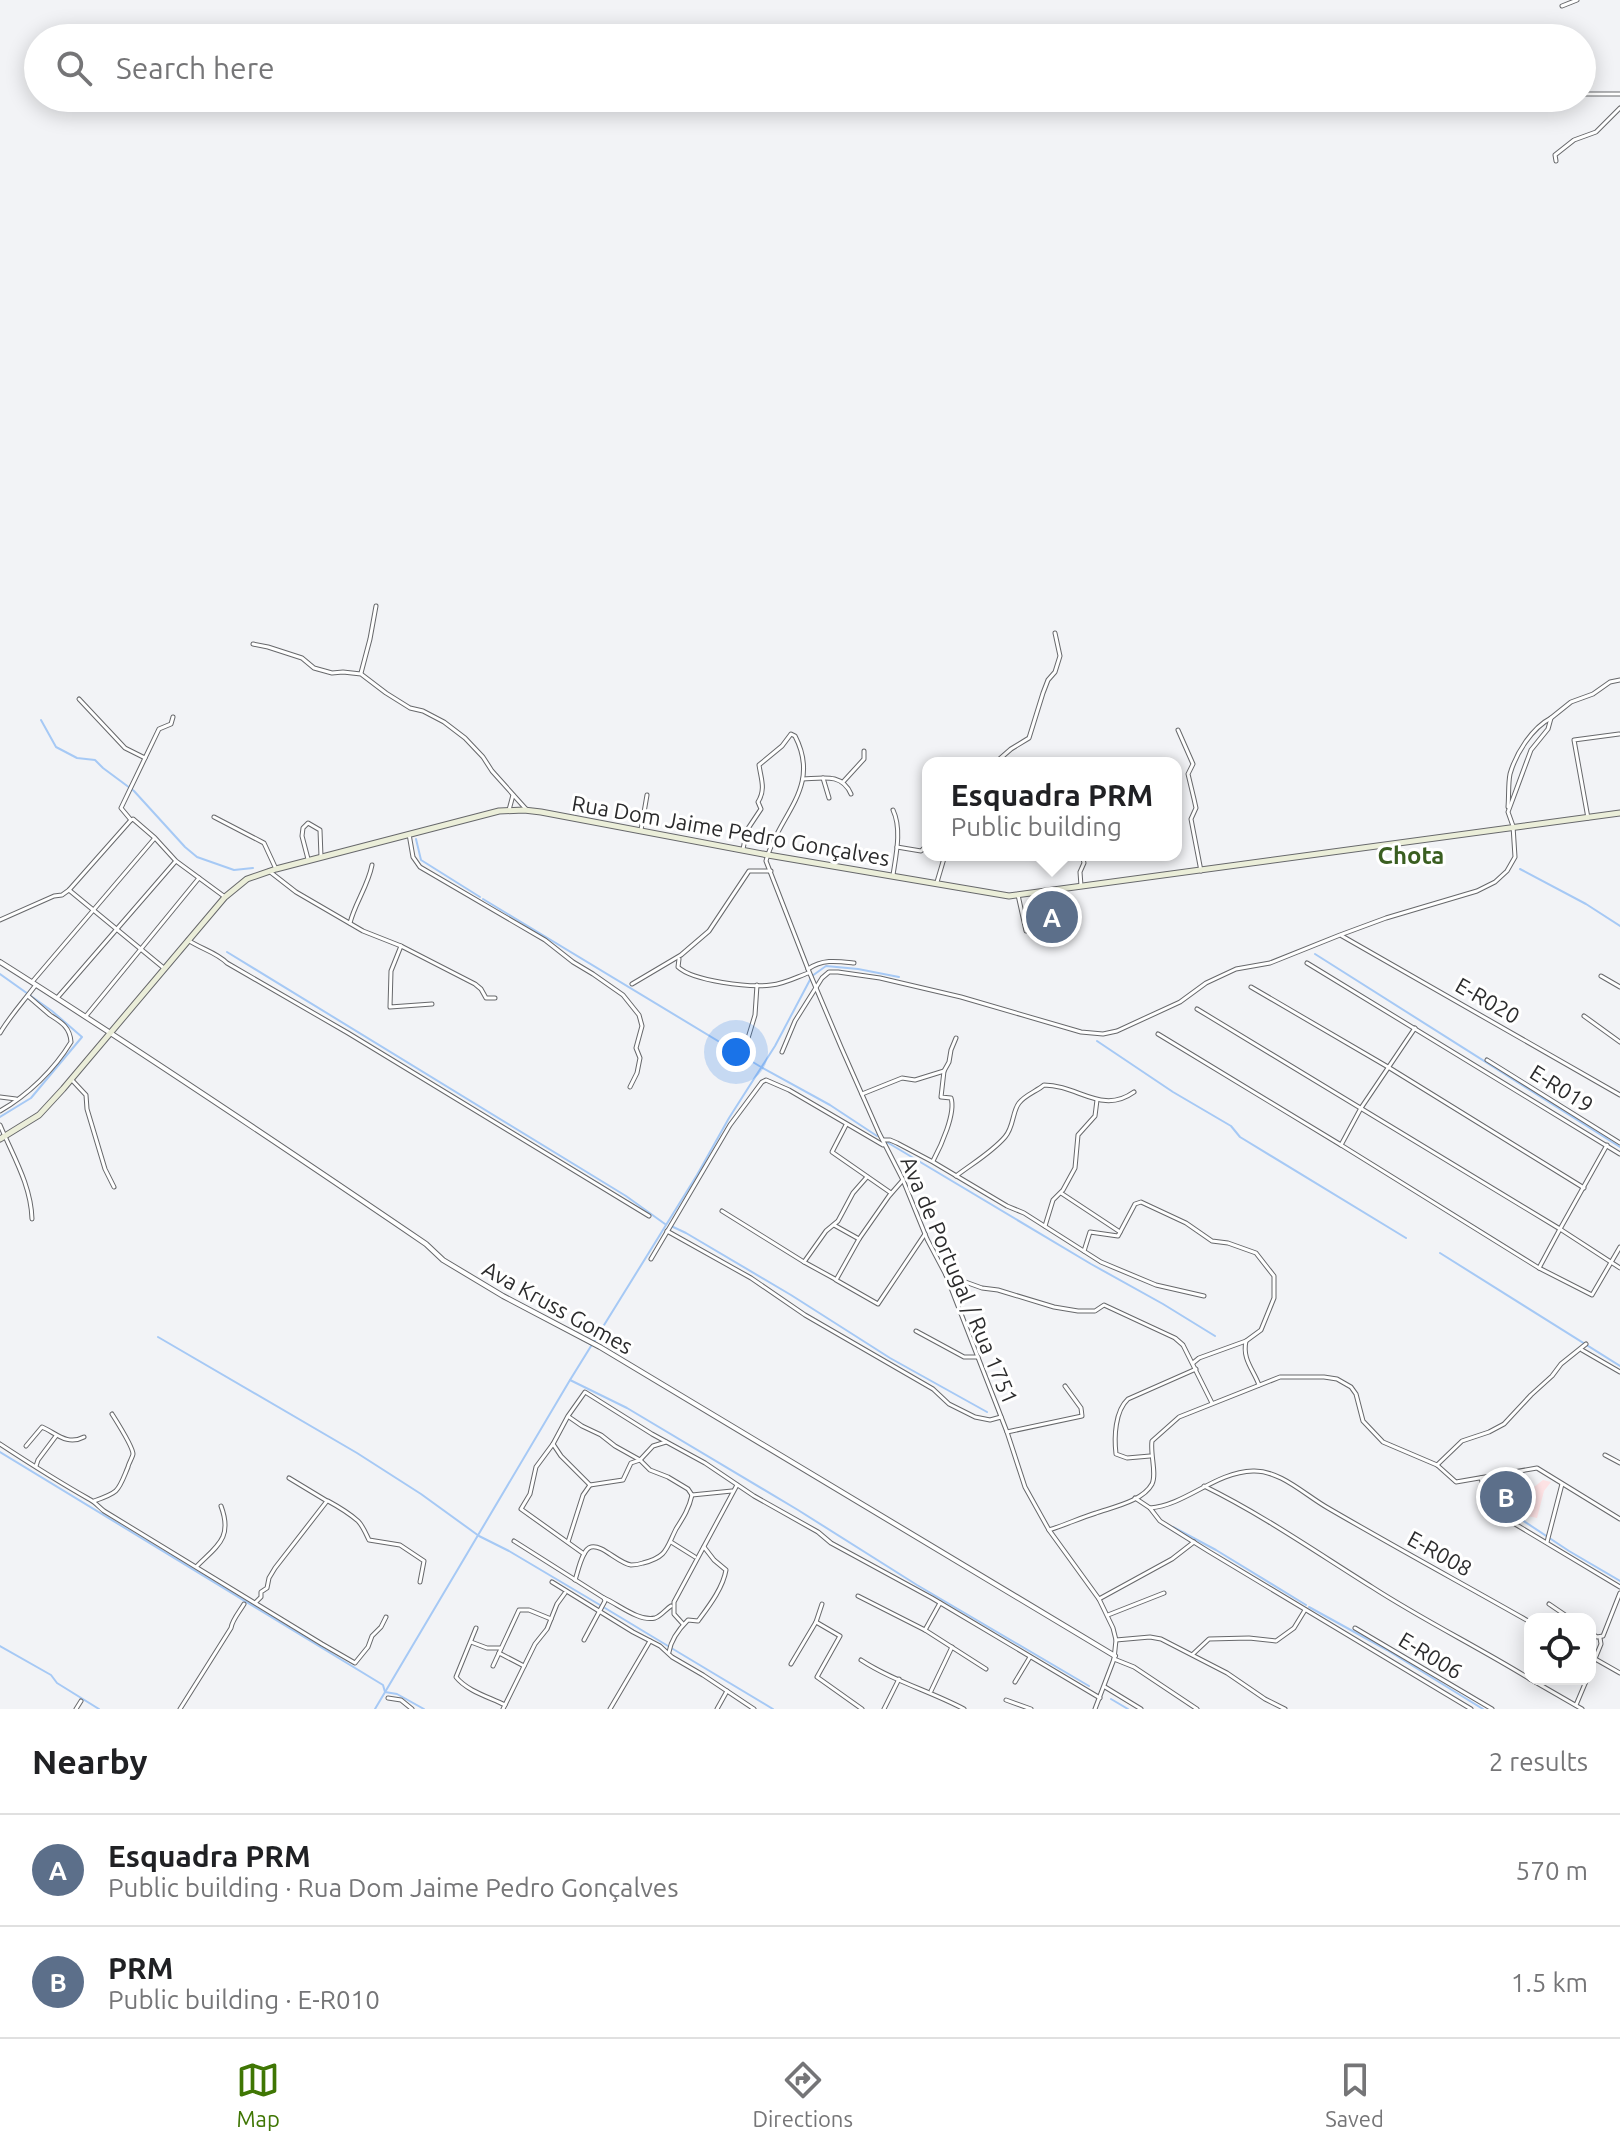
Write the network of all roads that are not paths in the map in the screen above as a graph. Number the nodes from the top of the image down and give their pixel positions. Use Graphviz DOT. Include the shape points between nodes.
graph roads {
  1 [pos="1577,0"];
  2 [pos="1562,6"];
  3 [pos="1596,94"];
  4 [pos="1620,94"];
  5 [pos="1620,108"];
  6 [pos="1556,161"];
  7 [pos="376,606"];
  8 [pos="1055,633"];
  9 [pos="253,644"];
  10 [pos="361,674"];
  11 [pos="1620,680"];
  12 [pos="79,699"];
  13 [pos="173,717"];
  14 [pos="1551,718"];
  15 [pos="1178,730"];
  16 [pos="1619,734"];
  17 [pos="864,751"];
  18 [pos="1002,757"];
  19 [pos="145,758"];
  20 [pos="823,778"];
  21 [pos="803,779"];
  22 [pos="843,782"];
  23 [pos="851,794"];
  24 [pos="513,795"];
  25 [pos="647,795"];
  26 [pos="829,798"];
  27 [pos="509,810"];
  28 [pos="528,810"];
  29 [pos="893,810"];
  30 [pos="1508,812"];
  31 [pos="1620,813"];
  32 [pos="214,817"];
  33 [pos="1588,818"];
  34 [pos="131,820"];
  35 [pos="1513,826"];
  36 [pos="641,830"];
  37 [pos="409,834"];
  38 [pos="155,838"];
  39 [pos="897,847"];
  40 [pos="743,849"];
  41 [pos="922,850"];
  42 [pos="768,855"];
  43 [pos="321,857"];
  44 [pos="308,860"];
  45 [pos="176,861"];
  46 [pos="943,861"];
  47 [pos="1084,861"];
  48 [pos="372,865"];
  49 [pos="273,870"];
  50 [pos="771,871"];
  51 [pos="1201,871"];
  52 [pos="893,875"];
  53 [pos="199,878"];
  54 [pos="937,882"];
  55 [pos="1081,886"];
  56 [pos="69,890"];
  57 [pos="1018,895"];
  58 [pos="225,897"];
  59 [pos="93,909"];
  60 [pos="0,920"];
  61 [pos="350,923"];
  62 [pos="117,929"];
  63 [pos="1026,931"];
  64 [pos="1340,935"];
  65 [pos="188,940"];
  66 [pos="401,946"];
  67 [pos="141,948"];
  68 [pos="681,955"];
  69 [pos="0,962"];
  70 [pos="854,963"];
  71 [pos="1307,963"];
  72 [pos="165,969"];
  73 [pos="809,970"];
  74 [pos="1601,976"];
  75 [pos="34,983"];
  76 [pos="632,984"];
  77 [pos="757,985"];
  78 [pos="816,987"];
  79 [pos="1251,987"];
  80 [pos="1620,987"];
  81 [pos="29,994"];
  82 [pos="57,998"];
  83 [pos="495,998"];
  84 [pos="432,1004"];
  85 [pos="1197,1009"];
  86 [pos="86,1016"];
  87 [pos="1584,1016"];
  88 [pos="1415,1028"];
  89 [pos="0,1033"];
  90 [pos="112,1033"];
  91 [pos="1158,1034"];
  92 [pos="956,1038"];
  93 [pos="1620,1042"];
  94 [pos="745,1048"];
  95 [pos="782,1052"];
  96 [pos="1487,1060"];
  97 [pos="1388,1067"];
  98 [pos="944,1071"];
  99 [pos="71,1079"];
  100 [pos="630,1087"];
  101 [pos="1134,1092"];
  102 [pos="862,1094"];
  103 [pos="1620,1095"];
  104 [pos="0,1097"];
  105 [pos="18,1100"];
  106 [pos="1097,1100"];
  107 [pos="1361,1108"];
  108 [pos="0,1111"];
  109 [pos="0,1125"];
  110 [pos="846,1125"];
  111 [pos="2,1138"];
  112 [pos="883,1140"];
  113 [pos="1620,1143"];
  114 [pos="1341,1145"];
  115 [pos="1607,1145"];
  116 [pos="886,1147"];
  117 [pos="1620,1154"];
  118 [pos="933,1162"];
  119 [pos="956,1176"];
  120 [pos="867,1177"];
  121 [pos="903,1180"];
  122 [pos="114,1187"];
  123 [pos="1584,1188"];
  124 [pos="891,1193"];
  125 [pos="1061,1193"];
  126 [pos="722,1211"];
  127 [pos="649,1216"];
  128 [pos="32,1219"];
  129 [pos="834,1225"];
  130 [pos="1045,1226"];
  131 [pos="1560,1229"];
  132 [pos="667,1231"];
  133 [pos="1120,1232"];
  134 [pos="925,1234"];
  135 [pos="859,1239"];
  136 [pos="1620,1247"];
  137 [pos="1084,1251"];
  138 [pos="651,1259"];
  139 [pos="1611,1261"];
  140 [pos="804,1262"];
  141 [pos="1539,1268"];
  142 [pos="1620,1268"];
  143 [pos="946,1275"];
  144 [pos="836,1280"];
  145 [pos="1204,1296"];
  146 [pos="916,1331"];
  147 [pos="1246,1341"];
  148 [pos="1586,1344"];
  149 [pos="1580,1349"];
  150 [pos="978,1357"];
  151 [pos="1190,1357"];
  152 [pos="1199,1358"];
  153 [pos="1193,1363"];
  154 [pos="1196,1369"];
  155 [pos="1620,1372"];
  156 [pos="1259,1385"];
  157 [pos="1065,1386"];
  158 [pos="1212,1403"];
  159 [pos="112,1414"];
  160 [pos="568,1416"];
  161 [pos="1001,1417"];
  162 [pos="1007,1432"];
  163 [pos="56,1436"];
  164 [pos="84,1437"];
  165 [pos="666,1442"];
  166 [pos="0,1444"];
  167 [pos="553,1444"];
  168 [pos="26,1446"];
  169 [pos="1605,1455"];
  170 [pos="43,1456"];
  171 [pos="1151,1456"];
  172 [pos="26,1459"];
  173 [pos="640,1460"];
  174 [pos="1620,1463"];
  175 [pos="1437,1465"];
  176 [pos="36,1466"];
  177 [pos="289,1478"];
  178 [pos="1481,1478"];
  179 [pos="1562,1484"];
  180 [pos="590,1485"];
  181 [pos="737,1485"];
  182 [pos="1204,1486"];
  183 [pos="734,1491"];
  184 [pos="692,1495"];
  185 [pos="1135,1498"];
  186 [pos="93,1501"];
  187 [pos="327,1501"];
  188 [pos="221,1506"];
  189 [pos="1150,1508"];
  190 [pos="1620,1519"];
  191 [pos="1049,1530"];
  192 [pos="514,1541"];
  193 [pos="568,1542"];
  194 [pos="671,1542"];
  195 [pos="1194,1542"];
  196 [pos="1547,1543"];
  197 [pos="703,1547"];
  198 [pos="584,1554"];
  199 [pos="697,1558"];
  200 [pos="197,1566"];
  201 [pos="575,1580"];
  202 [pos="420,1582"];
  203 [pos="552,1582"];
  204 [pos="1620,1587"];
  205 [pos="566,1592"];
  206 [pos="1164,1593"];
  207 [pos="1620,1593"];
  208 [pos="858,1596"];
  209 [pos="604,1598"];
  210 [pos="1099,1599"];
  211 [pos="253,1602"];
  212 [pos="940,1603"];
  213 [pos="244,1604"];
  214 [pos="822,1604"];
  215 [pos="1549,1604"];
  216 [pos="673,1606"];
  217 [pos="1305,1610"];
  218 [pos="601,1612"];
  219 [pos="1562,1613"];
  220 [pos="1108,1615"];
  221 [pos="386,1617"];
  222 [pos="551,1619"];
  223 [pos="1524,1619"];
  224 [pos="816,1622"];
  225 [pos="683,1624"];
  226 [pos="476,1628"];
  227 [pos="1355,1628"];
  228 [pos="925,1630"];
  229 [pos="1596,1635"];
  230 [pos="1600,1637"];
  231 [pos="584,1640"];
  232 [pos="1116,1640"];
  233 [pos="650,1641"];
  234 [pos="471,1642"];
  235 [pos="952,1647"];
  236 [pos="500,1651"];
  237 [pos="669,1652"];
  238 [pos="1193,1654"];
  239 [pos="1596,1656"];
  240 [pos="1030,1657"];
  241 [pos="1115,1658"];
  242 [pos="861,1660"];
  243 [pos="1596,1660"];
  244 [pos="791,1664"];
  245 [pos="493,1666"];
  246 [pos="525,1666"];
  247 [pos="986,1669"];
  248 [pos="1620,1673"];
  249 [pos="1524,1675"];
  250 [pos="899,1679"];
  251 [pos="1015,1682"];
  252 [pos="1541,1685"];
  253 [pos="1584,1685"];
  254 [pos="1105,1687"];
  255 [pos="727,1690"];
  256 [pos="930,1692"];
  257 [pos="388,1698"];
  258 [pos="1100,1698"];
  259 [pos="1006,1700"];
  260 [pos="81,1701"];
  261 [pos="1576,1705"];
  262 [pos="504,1707"];
  263 [pos="1463,1707"];
  264 [pos="960,1708"];
  265 [pos="76,1709"];
  266 [pos="180,1709"];
  267 [pos="412,1709"];
  268 [pos="610,1709"];
  269 [pos="717,1709"];
  270 [pos="753,1709"];
  271 [pos="862,1709"];
  272 [pos="884,1709"];
  273 [pos="1031,1709"];
  274 [pos="1096,1709"];
  275 [pos="1141,1709"];
  276 [pos="1197,1709"];
  277 [pos="1285,1709"];
  278 [pos="1471,1709"];
  279 [pos="1492,1709"];
  280 [pos="1582,1709"];
  1 -- 2 [label="street"];
  3 -- 4 [label="street"];
  5 -- 6 [label="street" via="1595,134 1574,140 1558,153"];
  7 -- 10 [label="street"];
  8 -- 18 [label="street" via="1060,656 1029,738"];
  9 -- 10 [label="street" via="302,658 314,668"];
  10 -- 24 [label="street" via="465,738"];
  11 -- 14 [label="street" via="1571,702"];
  12 -- 19 [label="street" via="125,748"];
  13 -- 19 [label="street" via="171,724 159,729"];
  14 -- 30 [label="street" via="1531,750"];
  14 -- 30 [label="street" via="1541,723 1518,756 1510,775"];
  15 -- 51 [label="street" via="1193,764 1188,774 1196,808 1191,819"];
  16 -- 33 [label="street" via="1574,740"];
  17 -- 22 [label="street" via="864,759"];
  19 -- 34 [label="street" via="121,807"];
  20 -- 21 [label="street"];
  20 -- 22 [label="street"];
  20 -- 26 [label="street"];
  21 -- 40 [label="street" via="799,745 791,734 759,765 761,809 747,830"];
  21 -- 42 [label="street"];
  22 -- 23 [label="street"];
  24 -- 27 [label="street"];
  24 -- 28 [label="street"];
  25 -- 36 [label="street"];
  27 -- 28 [label="main road, Rua Dom Jaime Pedro Gonçalves"];
  27 -- 37 [label="main road, Rua Dom Jaime Pedro Gonçalves"];
  28 -- 36 [label="main road, Rua Dom Jaime Pedro Gonçalves"];
  29 -- 39 [label="street"];
  30 -- 35 [label="street"];
  31 -- 33 [label="main road, Rua Dom Jaime Pedro Gonçalves"];
  32 -- 49 [label="street" via="264,843"];
  33 -- 35 [label="main road, Rua Dom Jaime Pedro Gonçalves"];
  34 -- 38 [label="street"];
  34 -- 56 [label="street"];
  35 -- 51 [label="main road, Rua Dom Jaime Pedro Gonçalves"];
  35 -- 64 [label="street" via="1515,857 1495,882"];
  36 -- 40 [label="main road, Rua Dom Jaime Pedro Gonçalves"];
  37 -- 43 [label="main road, Rua Dom Jaime Pedro Gonçalves"];
  37 -- 100 [label="street" via="420,867 545,940 632,1005 642,1026 636,1048 640,1058"];
  38 -- 45 [label="street"];
  38 -- 59 [label="street"];
  39 -- 41 [label="street"];
  39 -- 52 [label="street"];
  40 -- 42 [label="main road, Rua Dom Jaime Pedro Gonçalves"];
  42 -- 50 [label="street, Ava de Portugal / Rua 1751"];
  42 -- 52 [label="main road, Rua Dom Jaime Pedro Gonçalves"];
  43 -- 44 [label="main road, Rua Dom Jaime Pedro Gonçalves"];
  43 -- 44 [label="street" via="320,830 308,823 302,836"];
  44 -- 49 [label="main road, Rua Dom Jaime Pedro Gonçalves"];
  45 -- 53 [label="street"];
  45 -- 62 [label="street"];
  46 -- 54 [label="street"];
  47 -- 55 [label="street"];
  48 -- 61 [label="street"];
  49 -- 58 [label="main road, Rua Dom Jaime Pedro Gonçalves" via="239,884"];
  49 -- 61 [label="street" via="296,892"];
  50 -- 68 [label="street" via="749,871 709,931"];
  50 -- 73 [label="street, Ava de Portugal / Rua 1751"];
  51 -- 55 [label="main road, Rua Dom Jaime Pedro Gonçalves"];
  52 -- 54 [label="main road, Rua Dom Jaime Pedro Gonçalves"];
  53 -- 58 [label="street"];
  53 -- 67 [label="street"];
  54 -- 57 [label="main road, Rua Dom Jaime Pedro Gonçalves"];
  55 -- 57 [label="main road, Rua Dom Jaime Pedro Gonçalves"];
  56 -- 59 [label="street"];
  56 -- 60 [label="street"];
  57 -- 63 [label="street"];
  58 -- 65 [label="main road, Rua Dom Jaime Pedro Gonçalves"];
  59 -- 62 [label="street"];
  59 -- 75 [label="street"];
  61 -- 66 [label="street"];
  62 -- 67 [label="street"];
  62 -- 82 [label="street"];
  64 -- 78 [label="street" via="1270,963 1236,969 1180,1002 1103,1034 855,973 829,972"];
  64 -- 103 [label="street, E-R020"];
  65 -- 72 [label="main road, Rua Dom Jaime Pedro Gonçalves"];
  65 -- 127 [label="street"];
  66 -- 83 [label="street" via="475,984 486,998"];
  66 -- 84 [label="street" via="391,971 390,1007"];
  67 -- 72 [label="street"];
  67 -- 86 [label="street"];
  68 -- 76 [label="street"];
  68 -- 77 [label="street" via="678,967 688,975"];
  69 -- 75 [label="street, Ava Kruss Gomes"];
  70 -- 73 [label="street" via="826,960"];
  71 -- 88 [label="street"];
  72 -- 90 [label="main road, Rua Dom Jaime Pedro Gonçalves"];
  73 -- 77 [label="street" via="774,985"];
  73 -- 78 [label="street, Ava de Portugal / Rua 1751"];
  74 -- 80 [label="street"];
  75 -- 81 [label="street"];
  75 -- 82 [label="street, Ava Kruss Gomes"];
  77 -- 94 [label="street"];
  78 -- 95 [label="street"];
  78 -- 102 [label="street, Ava de Portugal / Rua 1751"];
  79 -- 97 [label="street"];
  81 -- 89 [label="street"];
  81 -- 105 [label="street" via="60,1020 71,1039"];
  82 -- 86 [label="street, Ava Kruss Gomes"];
  85 -- 107 [label="street"];
  86 -- 90 [label="street, Ava Kruss Gomes"];
  87 -- 93 [label="street"];
  88 -- 97 [label="street"];
  88 -- 115 [label="street"];
  90 -- 99 [label="main road, Rua Dom Jaime Pedro Gonçalves"];
  90 -- 241 [label="street, Ava Kruss Gomes" via="443,1260 600,1347"];
  91 -- 114 [label="street"];
  92 -- 98 [label="street"];
  96 -- 113 [label="street, E-R019"];
  97 -- 107 [label="street"];
  97 -- 123 [label="street"];
  98 -- 102 [label="street" via="915,1080 902,1078"];
  98 -- 118 [label="street" via="941,1097 951,1098 954,1108"];
  99 -- 111 [label="main road, Rua Dom Jaime Pedro Gonçalves" via="39,1115"];
  99 -- 122 [label="street" via="86,1095"];
  101 -- 106 [label="street" via="1117,1101"];
  102 -- 112 [label="street, Ava de Portugal / Rua 1751"];
  104 -- 105 [label="street"];
  105 -- 108 [label="street"];
  106 -- 119 [label="street" via="1066,1088 1041,1086 1017,1105 1005,1138"];
  106 -- 125 [label="street" via="1095,1116 1078,1135 1075,1168"];
  107 -- 114 [label="street"];
  107 -- 131 [label="street"];
  109 -- 111 [label="street"];
  110 -- 116 [label="street"];
  110 -- 120 [label="street" via="832,1152"];
  110 -- 132 [label="street" via="772,1082 762,1082"];
  111 -- 128 [label="street" via="26,1185"];
  112 -- 116 [label="street, Ava de Portugal / Rua 1751"];
  112 -- 118 [label="street"];
  114 -- 141 [label="street"];
  115 -- 117 [label="street"];
  115 -- 123 [label="street"];
  116 -- 121 [label="street, Ava de Portugal / Rua 1751"];
  118 -- 119 [label="street"];
  119 -- 130 [label="street"];
  120 -- 124 [label="street"];
  120 -- 129 [label="street"];
  121 -- 124 [label="street"];
  121 -- 134 [label="street, Ava de Portugal / Rua 1751"];
  123 -- 131 [label="street"];
  124 -- 135 [label="street"];
  125 -- 130 [label="street" via="1053,1200"];
  125 -- 133 [label="street"];
  126 -- 140 [label="street"];
  129 -- 135 [label="street"];
  129 -- 140 [label="street"];
  130 -- 137 [label="street"];
  131 -- 139 [label="street"];
  131 -- 141 [label="street"];
  132 -- 138 [label="street"];
  132 -- 161 [label="street" via="933,1389 949,1404 983,1420"];
  133 -- 137 [label="street" via="1090,1232"];
  133 -- 147 [label="street" via="1141,1202 1212,1241 1256,1253 1274,1276 1274,1298 1261,1330"];
  134 -- 143 [label="street, Ava de Portugal / Rua 1751"];
  134 -- 144 [label="street" via="878,1304"];
  135 -- 144 [label="street"];
  136 -- 139 [label="street"];
  137 -- 145 [label="street" via="1156,1285"];
  139 -- 141 [label="street" via="1592,1295"];
  139 -- 142 [label="street"];
  140 -- 144 [label="street"];
  143 -- 150 [label="street, Ava de Portugal / Rua 1751"];
  143 -- 151 [label="street" via="1054,1307 1095,1311 1104,1305 1175,1338"];
  146 -- 150 [label="street" via="964,1357"];
  147 -- 152 [label="street"];
  147 -- 156 [label="street" via="1244,1356"];
  148 -- 149 [label="street"];
  149 -- 155 [label="street"];
  149 -- 175 [label="street" via="1504,1424 1462,1441"];
  150 -- 161 [label="street, Ava de Portugal / Rua 1751"];
  151 -- 152 [label="street"];
  151 -- 153 [label="street"];
  152 -- 153 [label="street"];
  153 -- 154 [label="street"];
  154 -- 158 [label="street"];
  154 -- 171 [label="street" via="1123,1403 1116,1454"];
  156 -- 158 [label="street"];
  156 -- 175 [label="street" via="1286,1376 1337,1379 1351,1387 1363,1421 1383,1442"];
  157 -- 162 [label="street" via="1082,1416"];
  158 -- 171 [label="street" via="1160,1432 1152,1441"];
  159 -- 186 [label="street" via="132,1458 120,1487"];
  160 -- 165 [label="street" via="587,1393"];
  160 -- 167 [label="street"];
  160 -- 173 [label="street"];
  161 -- 162 [label="street, Ava de Portugal / Rua 1751"];
  162 -- 191 [label="street, Ava de Portugal / Rua 1751" via="1025,1487"];
  163 -- 164 [label="street" via="73,1441"];
  163 -- 168 [label="street" via="42,1427"];
  163 -- 170 [label="street"];
  165 -- 173 [label="street" via="653,1446"];
  165 -- 181 [label="street"];
  166 -- 172 [label="street"];
  167 -- 180 [label="street"];
  167 -- 193 [label="street" via="536,1467 521,1509"];
  169 -- 174 [label="street"];
  170 -- 172 [label="street"];
  170 -- 176 [label="street"];
  171 -- 185 [label="street" via="1153,1480"];
  172 -- 176 [label="street"];
  173 -- 180 [label="street" via="631,1463 623,1480"];
  173 -- 184 [label="street"];
  175 -- 178 [label="street" via="1456,1482"];
  176 -- 186 [label="street"];
  177 -- 187 [label="street"];
  178 -- 179 [label="street" via="1537,1468"];
  178 -- 196 [label="street" via="1489,1506"];
  179 -- 190 [label="street"];
  179 -- 196 [label="street"];
  180 -- 193 [label="street"];
  181 -- 183 [label="street"];
  181 -- 212 [label="street"];
  182 -- 189 [label="street, E-R008"];
  182 -- 223 [label="street, E-R008" via="1243,1472 1262,1472 1287,1482"];
  182 -- 249 [label="street"];
  183 -- 184 [label="street"];
  183 -- 197 [label="street"];
  184 -- 194 [label="street"];
  185 -- 189 [label="street"];
  185 -- 191 [label="street"];
  186 -- 200 [label="street"];
  187 -- 202 [label="street" via="359,1522 369,1540 400,1545 424,1561"];
  187 -- 211 [label="street"];
  188 -- 200 [label="street" via="225,1532 218,1547"];
  189 -- 195 [label="street" via="1160,1521"];
  191 -- 210 [label="street, Ava de Portugal / Rua 1751"];
  192 -- 201 [label="street"];
  193 -- 198 [label="street"];
  194 -- 198 [label="street" via="659,1558 632,1565 597,1548"];
  194 -- 199 [label="street"];
  195 -- 210 [label="street"];
  195 -- 217 [label="street"];
  196 -- 204 [label="street"];
  197 -- 199 [label="street"];
  197 -- 225 [label="street" via="726,1575 698,1621"];
  198 -- 201 [label="street"];
  199 -- 216 [label="street"];
  200 -- 211 [label="street"];
  201 -- 209 [label="street"];
  203 -- 205 [label="street"];
  205 -- 218 [label="street"];
  205 -- 222 [label="street"];
  206 -- 220 [label="street"];
  207 -- 230 [label="street"];
  208 -- 228 [label="street"];
  209 -- 216 [label="street" via="646,1618"];
  209 -- 218 [label="street"];
  210 -- 220 [label="street, Ava de Portugal / Rua 1751"];
  211 -- 221 [label="street" via="355,1663"];
  212 -- 228 [label="street"];
  212 -- 240 [label="street"];
  213 -- 266 [label="street"];
  214 -- 224 [label="street"];
  215 -- 219 [label="street"];
  216 -- 225 [label="street"];
  217 -- 238 [label="street" via="1294,1628 1276,1641 1209,1639"];
  217 -- 263 [label="street"];
  218 -- 231 [label="street"];
  218 -- 233 [label="street"];
  220 -- 232 [label="street, Ava de Portugal / Rua 1751"];
  222 -- 236 [label="street" via="519,1610"];
  222 -- 246 [label="street"];
  224 -- 244 [label="street"];
  224 -- 271 [label="street" via="840,1636 817,1677"];
  225 -- 237 [label="street"];
  226 -- 234 [label="street"];
  227 -- 279 [label="street, E-R006"];
  228 -- 235 [label="street"];
  229 -- 230 [label="street"];
  230 -- 239 [label="street"];
  232 -- 238 [label="street" via="1156,1637"];
  232 -- 241 [label="street, Ava de Portugal / Rua 1751"];
  233 -- 237 [label="street"];
  233 -- 268 [label="street"];
  234 -- 236 [label="street"];
  234 -- 262 [label="street" via="458,1681"];
  235 -- 247 [label="street"];
  235 -- 256 [label="street"];
  236 -- 245 [label="street"];
  236 -- 246 [label="street"];
  237 -- 255 [label="street"];
  238 -- 277 [label="street"];
  240 -- 251 [label="street"];
  240 -- 258 [label="street"];
  241 -- 254 [label="street, Ava de Portugal / Rua 1751"];
  241 -- 276 [label="street"];
  242 -- 250 [label="street"];
  243 -- 248 [label="street"];
  246 -- 262 [label="street"];
  250 -- 256 [label="street"];
  250 -- 272 [label="street"];
  252 -- 261 [label="street"];
  253 -- 261 [label="street"];
  254 -- 258 [label="street, Ava de Portugal / Rua 1751"];
  254 -- 275 [label="street"];
  255 -- 269 [label="street"];
  255 -- 270 [label="street"];
  256 -- 264 [label="street"];
  257 -- 267 [label="street"];
  258 -- 274 [label="street, Ava de Portugal / Rua 1751"];
  259 -- 273 [label="street"];
  260 -- 265 [label="street"];
  261 -- 280 [label="street"];
  263 -- 278 [label="street"];
}
